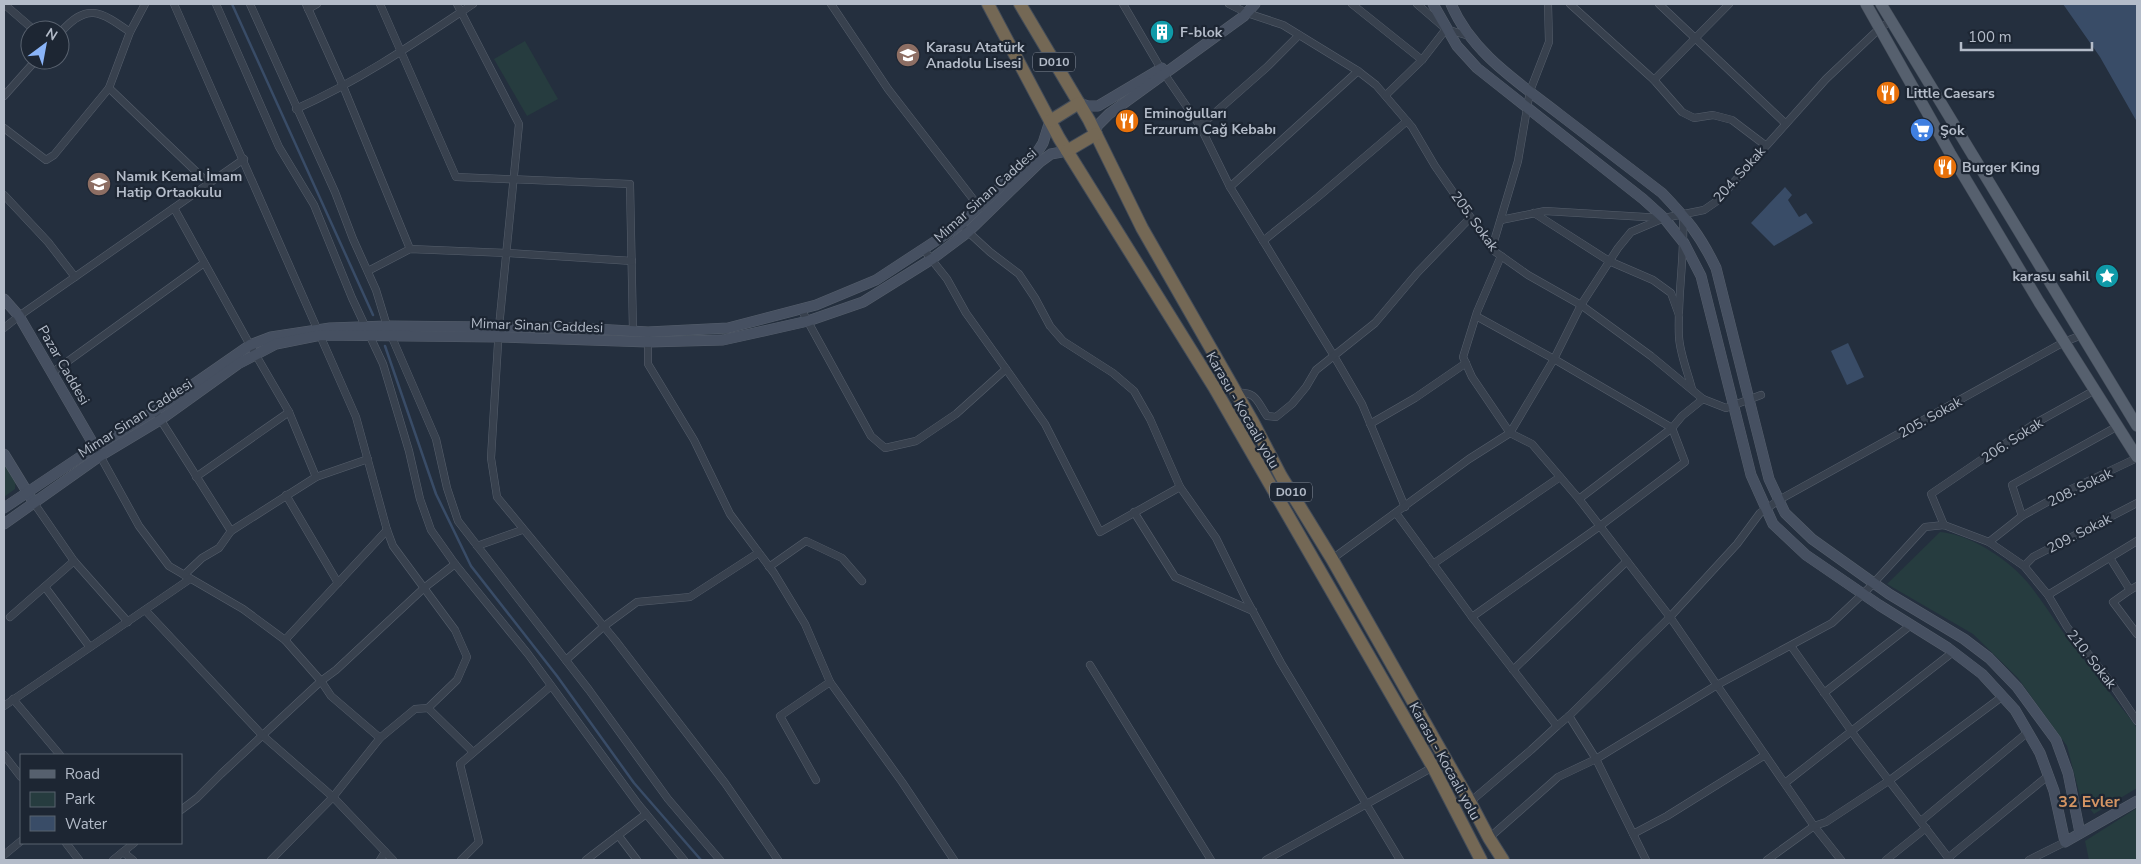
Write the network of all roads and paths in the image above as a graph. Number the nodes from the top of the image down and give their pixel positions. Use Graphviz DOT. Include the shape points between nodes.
graph roads {
  1 [pos="4,4"];
  2 [pos="145,4"];
  3 [pos="174,4"];
  4 [pos="216,4"];
  5 [pos="250,4"];
  6 [pos="316,4"];
  7 [pos="380,4"];
  8 [pos="456,4"];
  9 [pos="473,4"];
  10 [pos="831,4"];
  11 [pos="988,4"];
  12 [pos="1020,4"];
  13 [pos="1123,4"];
  14 [pos="1230,4"];
  15 [pos="1255,4"];
  16 [pos="1352,4"];
  17 [pos="1417,4"];
  18 [pos="1433,4"];
  19 [pos="1451,4"];
  20 [pos="1548,4"];
  21 [pos="1570,4"];
  22 [pos="1659,4"];
  23 [pos="1729,4"];
  24 [pos="1866,4"];
  25 [pos="1881,4"];
  26 [pos="307,6"];
  27 [pos="1245,9"];
  28 [pos="461,12"];
  29 [pos="22,20"];
  30 [pos="1891,21"];
  31 [pos="70,23"];
  32 [pos="1446,28"];
  33 [pos="1880,28"];
  34 [pos="130,32"];
  35 [pos="1298,34"];
  36 [pos="1469,36"];
  37 [pos="1694,38"];
  38 [pos="401,52"];
  39 [pos="1422,60"];
  40 [pos="27,70"];
  41 [pos="1358,71"];
  42 [pos="1162,72"];
  43 [pos="1654,80"];
  44 [pos="342,86"];
  45 [pos="109,88"];
  46 [pos="1530,91"];
  47 [pos="1386,95"];
  48 [pos="4,96"];
  49 [pos="1079,103"];
  50 [pos="1527,107"];
  51 [pos="296,109"];
  52 [pos="1050,121"];
  53 [pos="1406,121"];
  54 [pos="1785,123"];
  55 [pos="1200,126"];
  56 [pos="4,128"];
  57 [pos="1096,134"];
  58 [pos="1765,145"];
  59 [pos="1067,151"];
  60 [pos="244,159"];
  61 [pos="514,180"];
  62 [pos="208,184"];
  63 [pos="1230,187"];
  64 [pos="4,195"];
  65 [pos="174,208"];
  66 [pos="980,208"];
  67 [pos="1534,213"];
  68 [pos="1683,215"];
  69 [pos="1470,218"];
  70 [pos="1664,218"];
  71 [pos="1501,220"];
  72 [pos="964,229"];
  73 [pos="1263,241"];
  74 [pos="1684,242"];
  75 [pos="1492,248"];
  76 [pos="410,249"];
  77 [pos="924,250"];
  78 [pos="507,253"];
  79 [pos="1501,256"];
  80 [pos="932,260"];
  81 [pos="632,261"];
  82 [pos="1609,261"];
  83 [pos="204,263"];
  84 [pos="368,272"];
  85 [pos="75,277"];
  86 [pos="4,299"];
  87 [pos="1581,305"];
  88 [pos="801,309"];
  89 [pos="1679,315"];
  90 [pos="19,316"];
  91 [pos="1476,316"];
  92 [pos="808,321"];
  93 [pos="387,326"];
  94 [pos="4,328"];
  95 [pos="367,331"];
  96 [pos="633,331"];
  97 [pos="320,332"];
  98 [pos="499,332"];
  99 [pos="2082,335"];
  100 [pos="392,336"];
  101 [pos="648,337"];
  102 [pos="2064,342"];
  103 [pos="252,350"];
  104 [pos="1334,356"];
  105 [pos="1554,359"];
  106 [pos="1466,363"];
  107 [pos="1006,369"];
  108 [pos="53,372"];
  109 [pos="1692,390"];
  110 [pos="2095,390"];
  111 [pos="1236,393"];
  112 [pos="1761,395"];
  113 [pos="1703,399"];
  114 [pos="1749,400"];
  115 [pos="1733,406"];
  116 [pos="289,412"];
  117 [pos="158,415"];
  118 [pos="1370,424"];
  119 [pos="2118,426"];
  120 [pos="2137,426"];
  121 [pos="1672,428"];
  122 [pos="1510,432"];
  123 [pos="98,452"];
  124 [pos="4,454"];
  125 [pos="2137,458"];
  126 [pos="368,459"];
  127 [pos="196,477"];
  128 [pos="316,477"];
  129 [pos="1560,477"];
  130 [pos="1180,487"];
  131 [pos="29,491"];
  132 [pos="286,495"];
  133 [pos="1579,499"];
  134 [pos="1779,500"];
  135 [pos="34,503"];
  136 [pos="2137,503"];
  137 [pos="1405,507"];
  138 [pos="4,508"];
  139 [pos="1766,509"];
  140 [pos="1134,512"];
  141 [pos="1396,513"];
  142 [pos="2022,516"];
  143 [pos="4,524"];
  144 [pos="1944,525"];
  145 [pos="1600,526"];
  146 [pos="387,530"];
  147 [pos="522,530"];
  148 [pos="231,531"];
  149 [pos="1989,542"];
  150 [pos="2137,542"];
  151 [pos="477,546"];
  152 [pos="758,553"];
  153 [pos="2110,558"];
  154 [pos="1332,559"];
  155 [pos="74,561"];
  156 [pos="1627,561"];
  157 [pos="455,564"];
  158 [pos="1434,564"];
  159 [pos="2024,566"];
  160 [pos="769,567"];
  161 [pos="187,577"];
  162 [pos="862,581"];
  163 [pos="338,583"];
  164 [pos="2137,586"];
  165 [pos="45,587"];
  166 [pos="424,588"];
  167 [pos="1868,588"];
  168 [pos="2130,590"];
  169 [pos="2048,595"];
  170 [pos="146,610"];
  171 [pos="1252,611"];
  172 [pos="10,616"];
  173 [pos="1670,616"];
  174 [pos="1472,617"];
  175 [pos="128,622"];
  176 [pos="1911,625"];
  177 [pos="603,626"];
  178 [pos="2137,634"];
  179 [pos="285,640"];
  180 [pos="89,646"];
  181 [pos="1791,646"];
  182 [pos="1953,652"];
  183 [pos="566,660"];
  184 [pos="1090,665"];
  185 [pos="1513,670"];
  186 [pos="321,681"];
  187 [pos="830,682"];
  188 [pos="1718,685"];
  189 [pos="551,686"];
  190 [pos="1824,693"];
  191 [pos="2003,696"];
  192 [pos="13,699"];
  193 [pos="4,706"];
  194 [pos="428,708"];
  195 [pos="1569,716"];
  196 [pos="2137,721"];
  197 [pos="1556,726"];
  198 [pos="1850,730"];
  199 [pos="2028,732"];
  200 [pos="262,735"];
  201 [pos="380,738"];
  202 [pos="473,752"];
  203 [pos="59,754"];
  204 [pos="4,755"];
  205 [pos="1765,755"];
  206 [pos="1596,759"];
  207 [pos="1432,767"];
  208 [pos="2049,775"];
  209 [pos="20,776"];
  210 [pos="816,780"];
  211 [pos="1890,780"];
  212 [pos="1785,783"];
  213 [pos="333,797"];
  214 [pos="2137,801"];
  215 [pos="1470,802"];
  216 [pos="1368,805"];
  217 [pos="182,809"];
  218 [pos="646,814"];
  219 [pos="1921,821"];
  220 [pos="1814,826"];
  221 [pos="1926,828"];
  222 [pos="2080,833"];
  223 [pos="1633,834"];
  224 [pos="618,835"];
  225 [pos="1488,838"];
  226 [pos="20,842"];
  227 [pos="2065,842"];
  228 [pos="67,844"];
  229 [pos="130,844"];
  230 [pos="123,852"];
  231 [pos="386,852"];
  232 [pos="4,855"];
  233 [pos="1949,859"];
  234 [pos="79,860"];
  235 [pos="113,860"];
  236 [pos="133,860"];
  237 [pos="271,860"];
  238 [pos="380,860"];
  239 [pos="393,860"];
  240 [pos="462,860"];
  241 [pos="586,860"];
  242 [pos="637,860"];
  243 [pos="684,860"];
  244 [pos="720,860"];
  245 [pos="778,860"];
  246 [pos="954,860"];
  247 [pos="1211,860"];
  248 [pos="1266,860"];
  249 [pos="1400,860"];
  250 [pos="1481,860"];
  251 [pos="1503,860"];
  252 [pos="1646,860"];
  253 [pos="1767,860"];
  254 [pos="1841,860"];
  255 [pos="1886,860"];
  256 [pos="2029,860"];
  1 -- 29 [label="street"];
  2 -- 34 [label="street"];
  3 -- 60 [label="street"];
  4 -- 95 [label="street" via="279,146 314,205"];
  5 -- 51 [label="street"];
  6 -- 26 [label="street"];
  7 -- 38 [label="street"];
  8 -- 28 [label="street"];
  9 -- 28 [label="street"];
  10 -- 66 [label="street" via="888,88"];
  11 -- 52 [label="highway, Karasu - Kocaali yolu / D010"];
  12 -- 49 [label="highway, D010"];
  13 -- 42 [label="street"];
  14 -- 27 [label="street, 205. Sokak"];
  15 -- 27 [label="main road"];
  16 -- 39 [label="street"];
  17 -- 32 [label="street"];
  18 -- 32 [label="main road"];
  19 -- 36 [label="main road"];
  20 -- 46 [label="street" via="1549,42"];
  21 -- 43 [label="street"];
  22 -- 37 [label="street"];
  23 -- 37 [label="street"];
  24 -- 33 [label="main road"];
  25 -- 30 [label="main road"];
  26 -- 44 [label="street"];
  27 -- 35 [label="street, 205. Sokak"];
  27 -- 42 [label="main road"];
  28 -- 38 [label="street"];
  28 -- 61 [label="street" via="519,124"];
  30 -- 33 [label="street, 204. Sokak"];
  30 -- 99 [label="main road"];
  31 -- 34 [label="street" via="79,14 107,16"];
  32 -- 36 [label="street"];
  32 -- 39 [label="street"];
  32 -- 50 [label="main road" via="1457,46 1478,68"];
  33 -- 54 [label="street, 204. Sokak"];
  33 -- 102 [label="main road" via="1950,153"];
  34 -- 45 [label="street"];
  35 -- 41 [label="street, 205. Sokak"];
  35 -- 55 [label="street" via="1267,67"];
  36 -- 46 [label="main road"];
  37 -- 43 [label="street"];
  37 -- 54 [label="street"];
  38 -- 44 [label="street"];
  38 -- 61 [label="street" via="456,177"];
  39 -- 47 [label="street"];
  40 -- 48 [label="street"];
  41 -- 47 [label="street, 205. Sokak"];
  41 -- 63 [label="street"];
  42 -- 49 [label="main road" via="1098,106"];
  42 -- 55 [label="street"];
  42 -- 57 [label="main road" via="1109,114 1097,126"];
  43 -- 58 [label="street" via="1682,112 1694,118 1713,115 1732,120"];
  44 -- 51 [label="street"];
  44 -- 76 [label="street"];
  45 -- 56 [label="street" via="54,155 46,160"];
  45 -- 62 [label="street"];
  46 -- 50 [label="street"];
  46 -- 68 [label="main road" via="1662,193"];
  47 -- 53 [label="street, 205. Sokak"];
  49 -- 52 [label="highway"];
  49 -- 57 [label="highway, Karasu - Kocaali yolu / D010"];
  50 -- 70 [label="main road"];
  50 -- 71 [label="street" via="1518,161"];
  51 -- 84 [label="street"];
  52 -- 59 [label="highway, Karasu - Kocaali yolu / D010"];
  52 -- 66 [label="main road, Mimar Sinan Caddesi" via="1038,151"];
  53 -- 69 [label="street, 205. Sokak"];
  53 -- 73 [label="street"];
  54 -- 58 [label="street, 204. Sokak"];
  55 -- 63 [label="street"];
  57 -- 59 [label="highway"];
  57 -- 111 [label="highway, Karasu - Kocaali yolu / D010" via="1142,228"];
  58 -- 68 [label="street, 204. Sokak" via="1716,201 1704,210"];
  59 -- 72 [label="main road, Mimar Sinan Caddesi" via="1051,154 1040,162"];
  59 -- 207 [label="highway, Karasu - Kocaali yolu / D010" via="1214,388"];
  60 -- 62 [label="street"];
  60 -- 97 [label="street"];
  61 -- 78 [label="street"];
  61 -- 81 [label="street" via="630,184"];
  62 -- 65 [label="street"];
  63 -- 73 [label="street"];
  64 -- 85 [label="street"];
  65 -- 83 [label="street"];
  65 -- 85 [label="street"];
  66 -- 72 [label="main road, Mimar Sinan Caddesi"];
  67 -- 70 [label="street"];
  67 -- 71 [label="street"];
  67 -- 82 [label="street"];
  68 -- 70 [label="street, 204. Sokak"];
  68 -- 74 [label="street"];
  68 -- 114 [label="main road" via="1702,240 1716,268"];
  69 -- 75 [label="street, 205. Sokak"];
  69 -- 104 [label="street" via="1375,323"];
  70 -- 74 [label="main road"];
  70 -- 82 [label="street, 204. Sokak" via="1631,232"];
  71 -- 75 [label="street"];
  72 -- 77 [label="main road, Mimar Sinan Caddesi"];
  72 -- 80 [label="main road, Mimar Sinan Caddesi"];
  72 -- 130 [label="street" via="1020,274 1050,326 1063,341 1113,373 1134,391"];
  73 -- 104 [label="street"];
  74 -- 89 [label="street"];
  74 -- 115 [label="main road" via="1701,276"];
  75 -- 79 [label="street, 205. Sokak"];
  76 -- 78 [label="street"];
  76 -- 84 [label="street"];
  77 -- 80 [label="street"];
  77 -- 88 [label="main road, Mimar Sinan Caddesi" via="876,280"];
  78 -- 81 [label="street"];
  78 -- 98 [label="street"];
  79 -- 87 [label="street, 205. Sokak"];
  79 -- 91 [label="street"];
  80 -- 92 [label="main road, Mimar Sinan Caddesi" via="863,302"];
  80 -- 107 [label="street"];
  81 -- 96 [label="street"];
  82 -- 87 [label="street, 204. Sokak"];
  82 -- 89 [label="street" via="1653,280 1671,293"];
  83 -- 103 [label="street"];
  83 -- 108 [label="street"];
  84 -- 93 [label="street"];
  85 -- 90 [label="street"];
  86 -- 90 [label="main road, Pazar Caddesi"];
  87 -- 105 [label="street, 204. Sokak"];
  87 -- 109 [label="street, 205. Sokak"];
  88 -- 92 [label="street"];
  88 -- 101 [label="main road, Mimar Sinan Caddesi" via="728,328"];
  89 -- 109 [label="street" via="1679,339"];
  90 -- 94 [label="street"];
  90 -- 108 [label="main road, Pazar Caddesi"];
  91 -- 105 [label="street"];
  91 -- 106 [label="street" via="1463,358"];
  92 -- 101 [label="main road, Mimar Sinan Caddesi" via="723,340"];
  92 -- 107 [label="street" via="871,436 885,448 916,441 956,414"];
  93 -- 95 [label="main road, Mimar Sinan Caddesi"];
  93 -- 98 [label="main road, Mimar Sinan Caddesi"];
  93 -- 100 [label="street"];
  95 -- 97 [label="main road, Mimar Sinan Caddesi"];
  95 -- 100 [label="main road, Mimar Sinan Caddesi"];
  95 -- 157 [label="street" via="383,364 431,530"];
  96 -- 98 [label="main road, Mimar Sinan Caddesi" via="576,328"];
  96 -- 101 [label="main road, Mimar Sinan Caddesi"];
  97 -- 103 [label="main road, Mimar Sinan Caddesi" via="270,337"];
  97 -- 126 [label="street" via="356,417"];
  98 -- 100 [label="main road, Mimar Sinan Caddesi"];
  98 -- 101 [label="main road, Mimar Sinan Caddesi"];
  98 -- 147 [label="street" via="491,458 497,497"];
  99 -- 102 [label="street, 205. Sokak"];
  99 -- 120 [label="main road"];
  100 -- 151 [label="street" via="436,439 446,488 458,521"];
  101 -- 152 [label="street" via="648,364 694,440 730,514"];
  102 -- 110 [label="main road"];
  102 -- 134 [label="street, 205. Sokak"];
  103 -- 116 [label="street"];
  103 -- 117 [label="main road, Mimar Sinan Caddesi"];
  104 -- 111 [label="street" via="1316,370 1292,404 1276,417 1267,416 1255,396 1247,392"];
  104 -- 118 [label="street"];
  105 -- 121 [label="street"];
  105 -- 122 [label="street, 204. Sokak"];
  106 -- 118 [label="street"];
  106 -- 122 [label="street"];
  107 -- 140 [label="street" via="1045,424 1100,532"];
  108 -- 123 [label="main road, Pazar Caddesi"];
  109 -- 113 [label="street, 205. Sokak"];
  110 -- 119 [label="main road"];
  110 -- 144 [label="street, 206. Sokak" via="2034,424 1931,494"];
  111 -- 154 [label="highway, Karasu - Kocaali yolu / D010" via="1281,476"];
  112 -- 114 [label="street"];
  113 -- 115 [label="street, 205. Sokak" via="1726,408"];
  113 -- 121 [label="street"];
  114 -- 115 [label="street"];
  114 -- 134 [label="main road" via="1769,479"];
  115 -- 139 [label="main road" via="1751,475"];
  116 -- 127 [label="street"];
  116 -- 128 [label="street"];
  117 -- 123 [label="main road, Mimar Sinan Caddesi"];
  117 -- 127 [label="street"];
  118 -- 137 [label="street"];
  119 -- 125 [label="main road"];
  119 -- 142 [label="street" via="2012,485"];
  121 -- 133 [label="street"];
  121 -- 145 [label="street" via="1684,462"];
  122 -- 129 [label="street" via="1532,444"];
  122 -- 137 [label="street"];
  123 -- 131 [label="main road, Mimar Sinan Caddesi"];
  123 -- 135 [label="main road, Mimar Sinan Caddesi"];
  123 -- 161 [label="street" via="139,526 169,566"];
  124 -- 131 [label="main road"];
  125 -- 142 [label="street, 208. Sokak"];
  126 -- 128 [label="street"];
  126 -- 146 [label="street"];
  127 -- 148 [label="street"];
  128 -- 132 [label="street"];
  129 -- 133 [label="street"];
  129 -- 158 [label="street"];
  130 -- 140 [label="street"];
  130 -- 171 [label="street" via="1216,538"];
  131 -- 135 [label="main road"];
  131 -- 138 [label="main road, Mimar Sinan Caddesi"];
  132 -- 148 [label="street"];
  132 -- 163 [label="street"];
  133 -- 145 [label="street"];
  134 -- 139 [label="street, 205. Sokak"];
  134 -- 167 [label="main road" via="1785,513"];
  135 -- 143 [label="main road, Mimar Sinan Caddesi"];
  135 -- 155 [label="street"];
  136 -- 159 [label="street, 209. Sokak" via="2033,557"];
  137 -- 141 [label="street"];
  139 -- 167 [label="main road" via="1773,524 1806,555"];
  139 -- 173 [label="street, 205. Sokak"];
  140 -- 171 [label="street" via="1175,577"];
  141 -- 154 [label="street"];
  141 -- 158 [label="street"];
  142 -- 149 [label="street, 208. Sokak"];
  144 -- 149 [label="street, 210. Sokak"];
  144 -- 167 [label="street" via="1925,527"];
  145 -- 156 [label="street"];
  145 -- 174 [label="street"];
  146 -- 163 [label="street"];
  146 -- 166 [label="street" via="393,546"];
  147 -- 151 [label="street"];
  147 -- 177 [label="street" via="533,539"];
  148 -- 161 [label="street" via="219,548 202,558"];
  149 -- 159 [label="street, 210. Sokak"];
  150 -- 153 [label="street"];
  151 -- 183 [label="street"];
  152 -- 160 [label="street"];
  152 -- 177 [label="street" via="690,597 637,602"];
  153 -- 168 [label="street"];
  153 -- 169 [label="street"];
  154 -- 215 [label="highway, Karasu - Kocaali yolu / D010"];
  155 -- 165 [label="street"];
  155 -- 175 [label="street"];
  156 -- 173 [label="street"];
  156 -- 185 [label="street"];
  157 -- 166 [label="street"];
  157 -- 189 [label="street"];
  158 -- 174 [label="street"];
  159 -- 169 [label="street, 210. Sokak"];
  160 -- 162 [label="street" via="806,541 842,558"];
  160 -- 187 [label="street" via="805,624"];
  161 -- 170 [label="street"];
  161 -- 179 [label="street" via="243,608"];
  163 -- 179 [label="street"];
  164 -- 168 [label="street"];
  165 -- 172 [label="street"];
  165 -- 180 [label="street"];
  166 -- 186 [label="street"];
  166 -- 194 [label="street" via="455,630 467,657 457,680"];
  167 -- 176 [label="main road"];
  167 -- 181 [label="street" via="1832,624"];
  167 -- 222 [label="main road" via="1964,639 1989,658 2017,687 2056,740 2068,773"];
  168 -- 178 [label="street" via="2113,602"];
  169 -- 196 [label="street, 210. Sokak" via="2067,627"];
  170 -- 175 [label="street"];
  170 -- 200 [label="street"];
  171 -- 216 [label="street"];
  173 -- 188 [label="street"];
  173 -- 195 [label="street, 205. Sokak"];
  174 -- 185 [label="street"];
  175 -- 180 [label="street"];
  176 -- 182 [label="main road"];
  176 -- 190 [label="street"];
  177 -- 183 [label="street"];
  177 -- 245 [label="street" via="725,783"];
  179 -- 186 [label="street"];
  180 -- 192 [label="street"];
  181 -- 188 [label="street"];
  181 -- 190 [label="street"];
  182 -- 191 [label="main road" via="1982,674"];
  182 -- 198 [label="street"];
  183 -- 244 [label="street" via="668,800"];
  184 -- 247 [label="street"];
  185 -- 197 [label="street"];
  186 -- 200 [label="street"];
  186 -- 201 [label="street" via="331,696"];
  187 -- 210 [label="street" via="780,716"];
  187 -- 246 [label="street"];
  188 -- 205 [label="street"];
  188 -- 206 [label="street"];
  189 -- 202 [label="street"];
  189 -- 218 [label="street"];
  190 -- 198 [label="street"];
  191 -- 199 [label="main road"];
  191 -- 211 [label="street"];
  192 -- 193 [label="street"];
  192 -- 203 [label="street"];
  194 -- 201 [label="street" via="415,709"];
  194 -- 202 [label="street"];
  195 -- 197 [label="street, 205. Sokak"];
  195 -- 206 [label="street"];
  197 -- 215 [label="street, 205. Sokak"];
  198 -- 211 [label="street"];
  198 -- 212 [label="street"];
  199 -- 208 [label="main road"];
  199 -- 219 [label="street"];
  200 -- 213 [label="street"];
  200 -- 217 [label="street"];
  201 -- 213 [label="street"];
  202 -- 240 [label="street" via="460,764 479,842"];
  204 -- 209 [label="street"];
  205 -- 212 [label="street"];
  205 -- 223 [label="street"];
  206 -- 223 [label="street"];
  206 -- 225 [label="street" via="1558,777"];
  207 -- 216 [label="street"];
  207 -- 250 [label="highway, Karasu - Kocaali yolu / D010"];
  208 -- 227 [label="main road"];
  208 -- 233 [label="street"];
  211 -- 219 [label="street"];
  211 -- 220 [label="street" via="1826,822"];
  212 -- 220 [label="street"];
  213 -- 231 [label="street"];
  213 -- 237 [label="street"];
  214 -- 222 [label="main road"];
  215 -- 225 [label="highway, Karasu - Kocaali yolu / D010"];
  216 -- 248 [label="street"];
  216 -- 249 [label="street"];
  218 -- 224 [label="street"];
  218 -- 243 [label="street"];
  219 -- 221 [label="street"];
  220 -- 253 [label="street"];
  220 -- 254 [label="street"];
  221 -- 233 [label="street"];
  221 -- 255 [label="street"];
  222 -- 227 [label="main road"];
  223 -- 252 [label="street"];
  224 -- 241 [label="street"];
  224 -- 242 [label="street"];
  225 -- 251 [label="highway, Karasu - Kocaali yolu / D010"];
  226 -- 232 [label="street"];
  227 -- 256 [label="street"];
  228 -- 234 [label="street"];
  229 -- 230 [label="street"];
  230 -- 235 [label="street"];
  230 -- 236 [label="street"];
  231 -- 238 [label="street"];
  231 -- 239 [label="street"];
}
